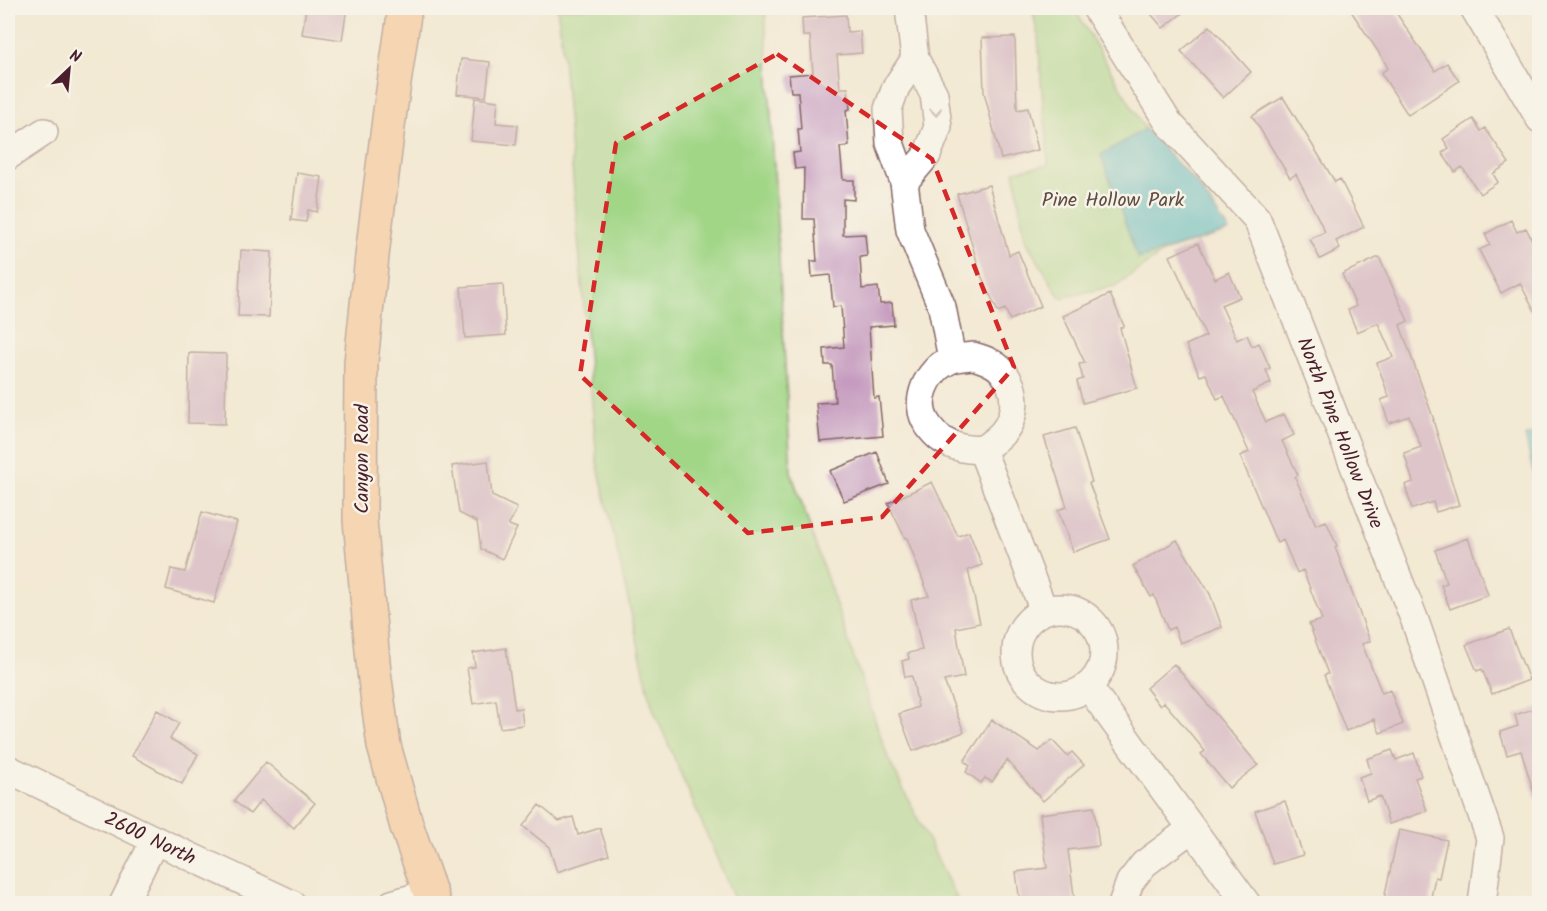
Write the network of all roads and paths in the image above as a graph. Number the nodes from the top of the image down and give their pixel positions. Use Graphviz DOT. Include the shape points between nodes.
graph roads {
  1 [pos="405,8"];
  2 [pos="909,8"];
  3 [pos="1096,8"];
  4 [pos="1474,8"];
  5 [pos="915,59"];
  6 [pos="1539,119"];
  7 [pos="44,132"];
  8 [pos="8,156"];
  9 [pos="904,182"];
  10 [pos="952,359"];
  11 [pos="982,450"];
  12 [pos="1044,611"];
  13 [pos="1088,686"];
  14 [pos="8,769"];
  15 [pos="1191,829"];
  16 [pos="155,840"];
  17 [pos="432,898"];
  18 [pos="123,903"];
  19 [pos="292,903"];
  20 [pos="392,903"];
  21 [pos="1122,903"];
  22 [pos="1247,903"];
  23 [pos="1482,903"];
  1 -- 17 [label="main road, Canyon Road" via="374,235 362,362 360,520 384,746"];
  2 -- 5 [label="street"];
  3 -- 23 [label="street, North Pine Hollow Drive" via="1168,122 1257,219 1415,621 1490,838"];
  4 -- 6 [label="street"];
  5 -- 9 [label="street" via="896,87 888,109 890,143"];
  5 -- 9 [label="street, one-way" via="934,94 938,127 927,155"];
  7 -- 8 [label="street"];
  9 -- 10 [label="street" via="910,230 942,307"];
  10 -- 11 [label="street" via="928,379 922,394 926,422 950,445"];
  10 -- 11 [label="street" via="973,356 987,360 1001,369 1012,387 1015,403 1011,421 1002,435"];
  11 -- 12 [label="street"];
  12 -- 13 [label="street" via="1071,609 1094,624 1104,649 1103,663"];
  12 -- 13 [label="street" via="1031,618 1016,644 1022,674 1044,693 1059,696"];
  13 -- 15 [label="street"];
  14 -- 16 [label="street, 2600 North"];
  15 -- 21 [label="street" via="1144,864 1130,882"];
  15 -- 22 [label="street"];
  16 -- 18 [label="street"];
  16 -- 19 [label="street, 2600 North"];
  17 -- 20 [label="street"];
}
